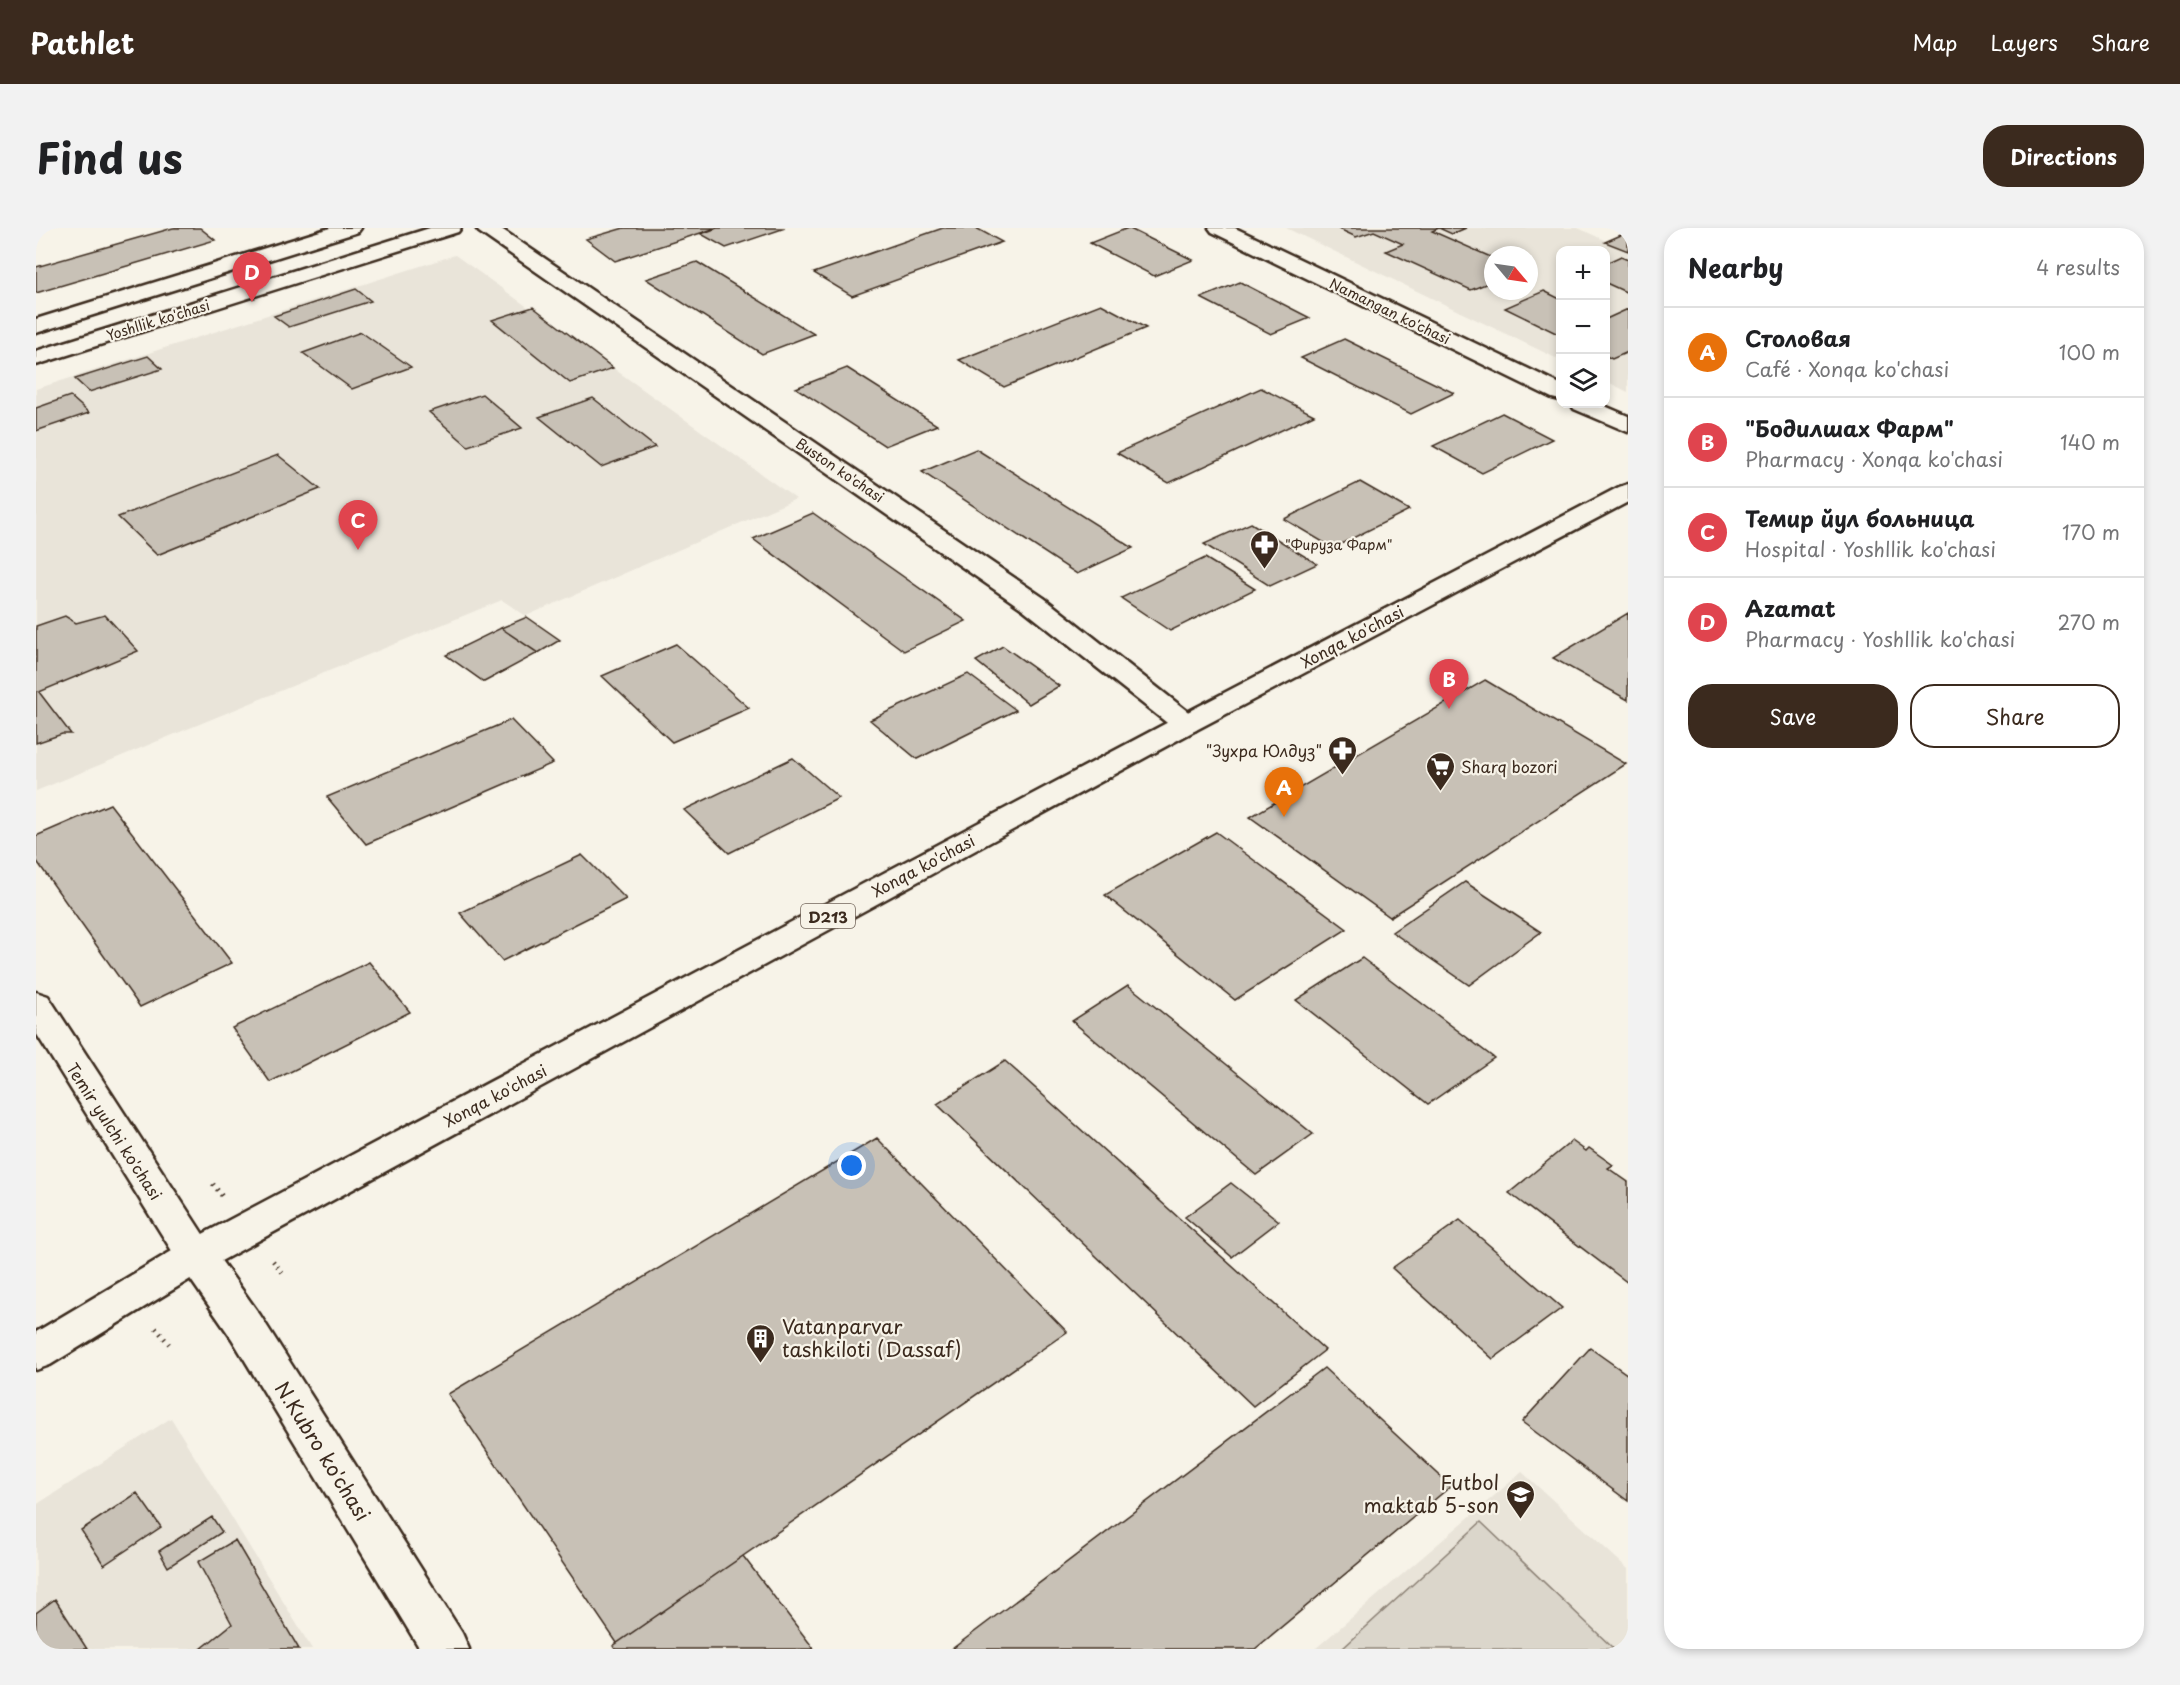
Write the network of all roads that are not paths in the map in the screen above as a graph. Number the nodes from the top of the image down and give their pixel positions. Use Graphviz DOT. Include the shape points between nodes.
graph roads {
  1 [pos="351,228"];
  2 [pos="451,228"];
  3 [pos="486,228"];
  4 [pos="1219,228"];
  5 [pos="69,316"];
  6 [pos="36,327"];
  7 [pos="95,340"];
  8 [pos="36,358"];
  9 [pos="1556,391"];
  10 [pos="1591,408"];
  11 [pos="1628,425"];
  12 [pos="1628,492"];
  13 [pos="1186,724"];
  14 [pos="36,1005"];
  15 [pos="196,1256"];
  16 [pos="36,1353"];
  17 [pos="446,1649"];
  1 -- 5 [label="main road, Yoshllik ko'chasi"];
  2 -- 7 [label="main road, Yoshllik ko'chasi"];
  3 -- 13 [label="main road, Buston ko'chasi" via="1034,604"];
  4 -- 9 [label="main road, Namangan ko'chasi"];
  5 -- 6 [label="main road, Yoshllik ko'chasi"];
  5 -- 7 [label="main road"];
  7 -- 8 [label="main road, Yoshllik ko'chasi"];
  10 -- 11 [label="main road"];
  12 -- 13 [label="main road, Xonqa ko'chasi / D213"];
  13 -- 15 [label="main road, Xonqa ko'chasi / D213"];
  14 -- 15 [label="main road, Temir yulchi ko'chasi"];
  15 -- 16 [label="main road, Xonqa ko'chasi / D213"];
  15 -- 17 [label="main road, N.Kubro ko'chasi" via="246,1327"];
}
